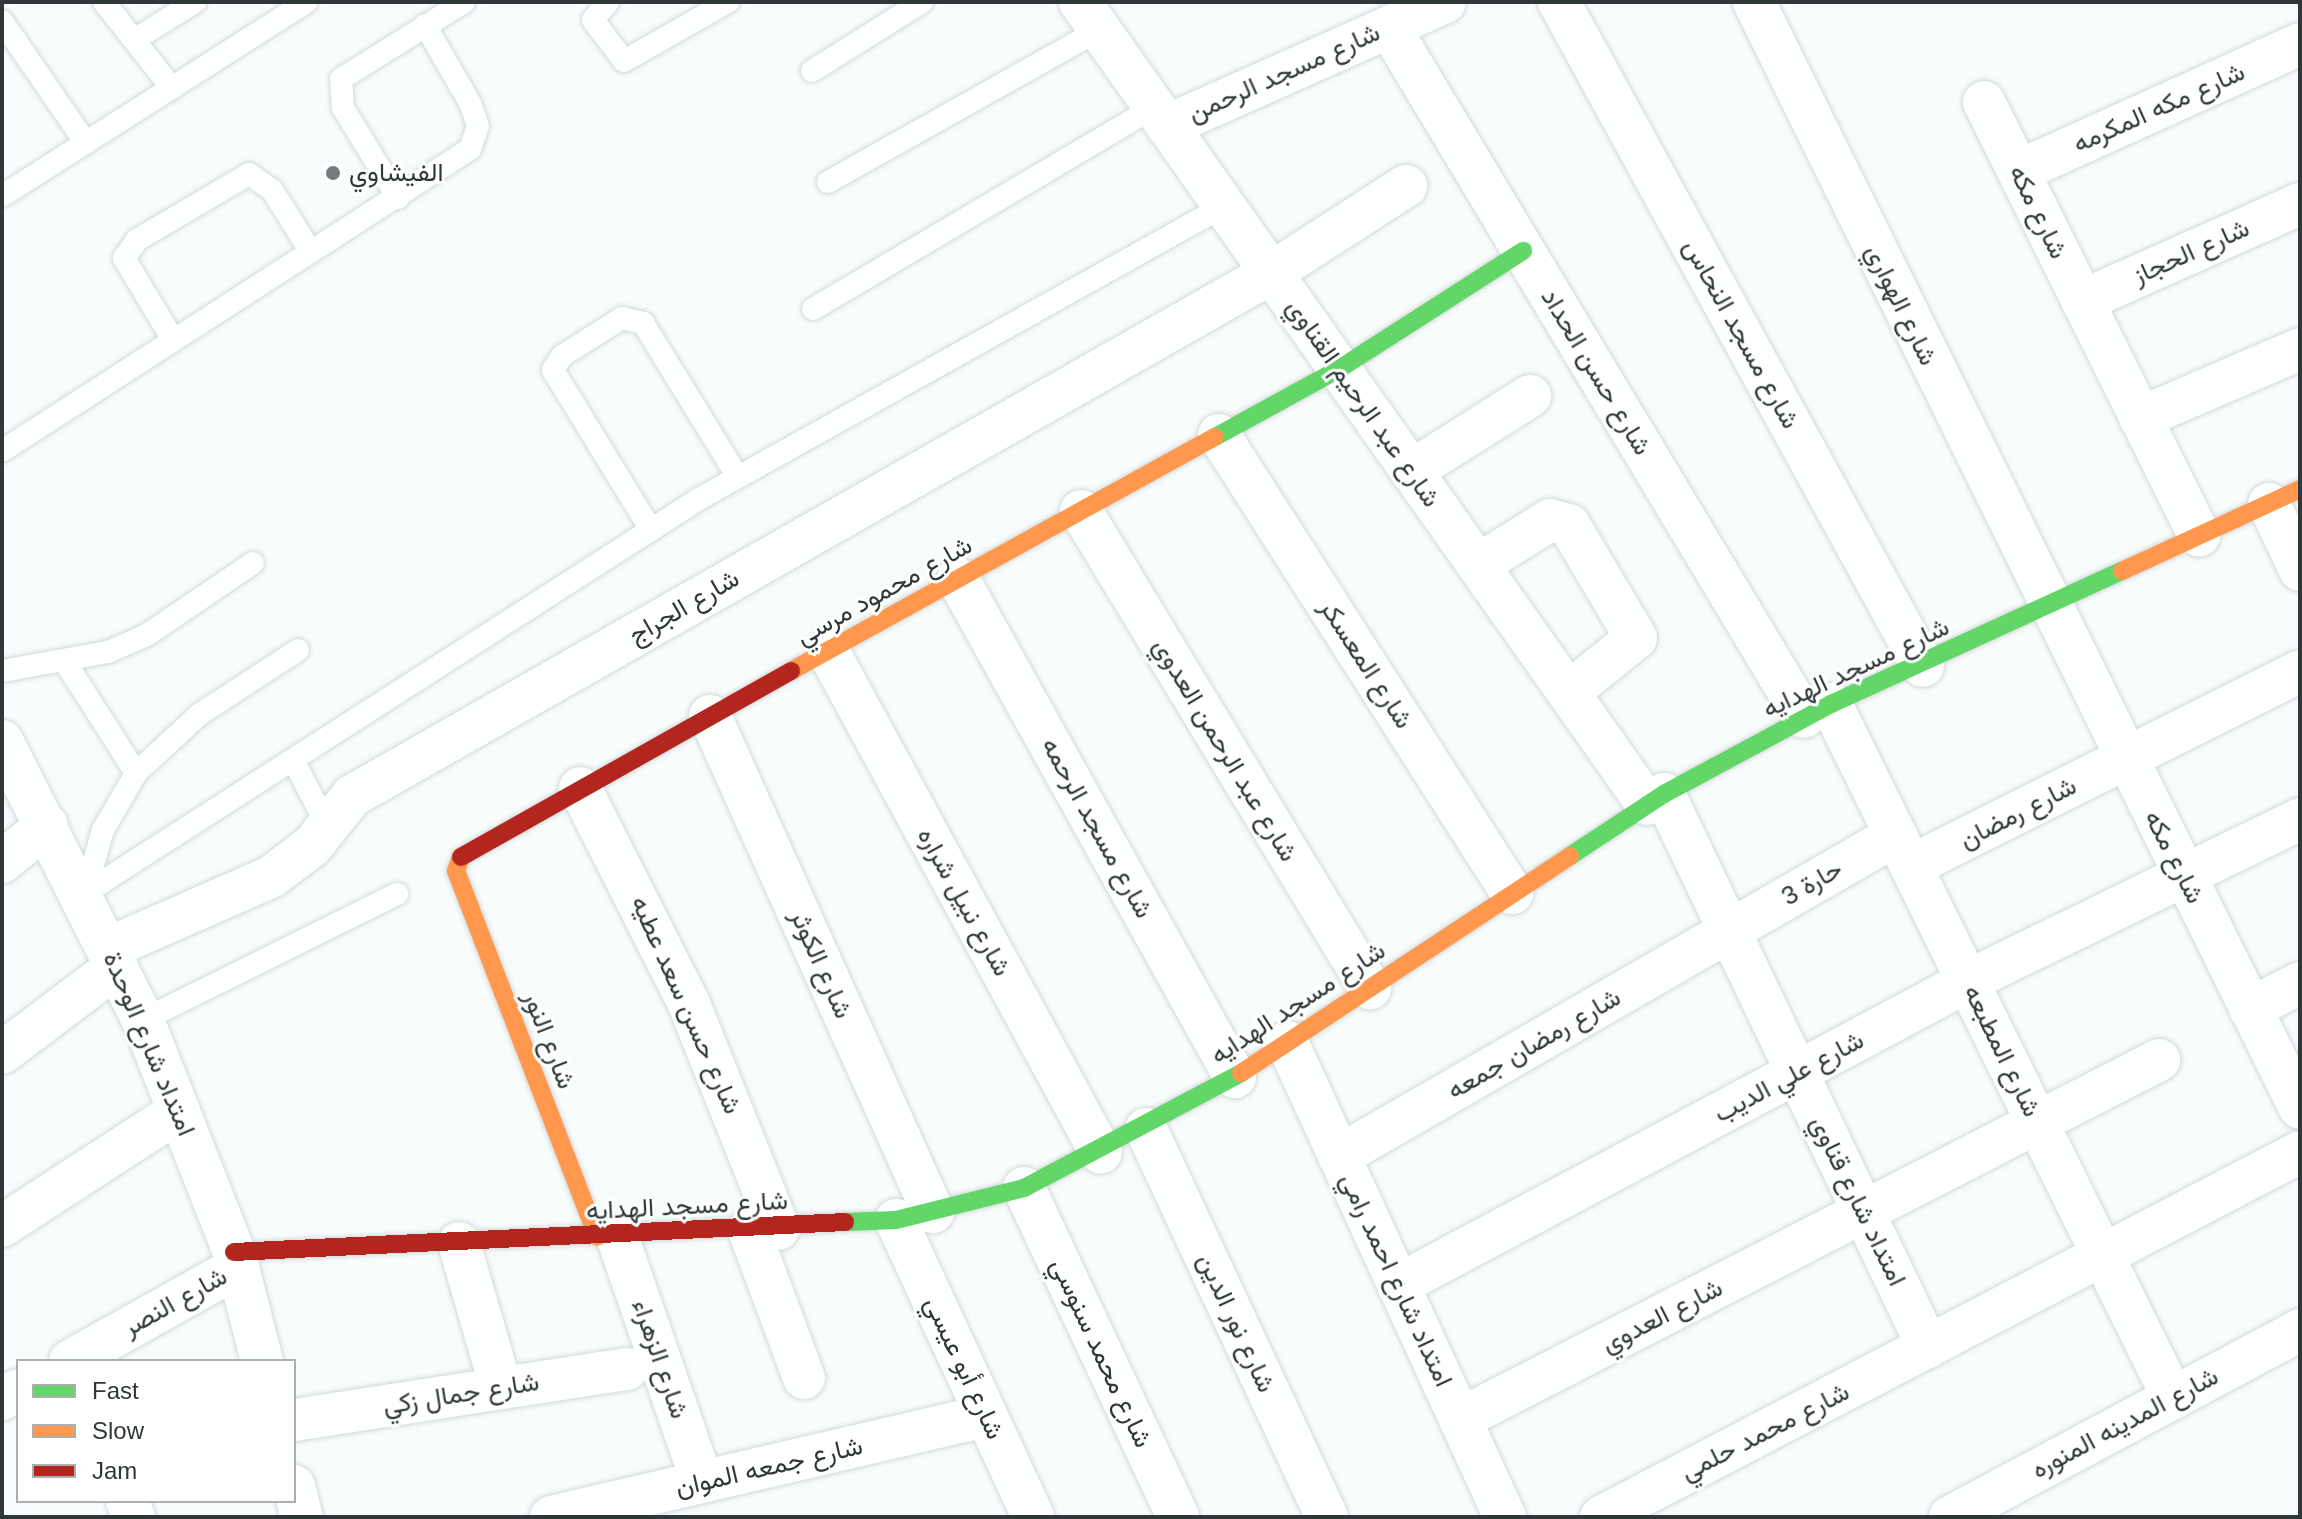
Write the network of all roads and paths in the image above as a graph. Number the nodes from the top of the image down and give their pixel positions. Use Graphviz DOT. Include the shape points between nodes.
graph roads {
  1 [pos="104,2"];
  2 [pos="195,2"];
  3 [pos="306,2"];
  4 [pos="464,2"];
  5 [pos="608,2"];
  6 [pos="728,2"];
  7 [pos="922,2"];
  8 [pos="1445,2"];
  9 [pos="1559,2"];
  10 [pos="1754,2"];
  11 [pos="1085,9"];
  12 [pos="2,21"];
  13 [pos="425,25"];
  14 [pos="1389,27"];
  15 [pos="134,40"];
  16 [pos="2300,44"];
  17 [pos="812,71"];
  18 [pos="172,88"];
  19 [pos="1984,102"];
  20 [pos="1161,116"];
  21 [pos="86,143"];
  22 [pos="2019,171"];
  23 [pos="828,182"];
  24 [pos="1406,186"];
  25 [pos="2,196"];
  26 [pos="398,198"];
  27 [pos="2300,204"];
  28 [pos="1224,206"];
  29 [pos="1523,251"];
  30 [pos="311,252"];
  31 [pos="1271,273"];
  32 [pos="2082,301"];
  33 [pos="813,309"];
  34 [pos="172,338"];
  35 [pos="2300,349"];
  36 [pos="1339,369"];
  37 [pos="1530,396"];
  38 [pos="2140,418"];
  39 [pos="1219,435"];
  40 [pos="2,451"];
  41 [pos="1411,471"];
  42 [pos="737,476"];
  43 [pos="2285,496"];
  44 [pos="1081,511"];
  45 [pos="651,530"];
  46 [pos="2199,536"];
  47 [pos="253,563"];
  48 [pos="1478,565"];
  49 [pos="2300,570"];
  50 [pos="958,579"];
  51 [pos="2048,607"];
  52 [pos="298,650"];
  53 [pos="828,651"];
  54 [pos="67,665"];
  55 [pos="1923,666"];
  56 [pos="2,671"];
  57 [pos="2300,671"];
  58 [pos="1568,693"];
  59 [pos="1817,710"];
  60 [pos="710,716"];
  61 [pos="2,741"];
  62 [pos="2124,759"];
  63 [pos="293,760"];
  64 [pos="136,773"];
  65 [pos="580,788"];
  66 [pos="1655,799"];
  67 [pos="2300,819"];
  68 [pos="47,825"];
  69 [pos="327,825"];
  70 [pos="1903,851"];
  71 [pos="457,861"];
  72 [pos="2,862"];
  73 [pos="2183,876"];
  74 [pos="85,893"];
  75 [pos="1512,893"];
  76 [pos="397,894"];
  77 [pos="1729,931"];
  78 [pos="113,957"];
  79 [pos="1968,981"];
  80 [pos="2300,983"];
  81 [pos="1370,988"];
  82 [pos="2250,1009"];
  83 [pos="143,1020"];
  84 [pos="1287,1042"];
  85 [pos="2,1053"];
  86 [pos="2159,1060"];
  87 [pos="1797,1073"];
  88 [pos="1235,1077"];
  89 [pos="2300,1108"];
  90 [pos="179,1111"];
  91 [pos="2037,1123"];
  92 [pos="1146,1129"];
  93 [pos="2300,1152"];
  94 [pos="1101,1153"];
  95 [pos="1339,1156"];
  96 [pos="1024,1188"];
  97 [pos="1863,1212"];
  98 [pos="914,1216"];
  99 [pos="2,1226"];
  100 [pos="764,1230"];
  101 [pos="607,1237"];
  102 [pos="459,1243"];
  103 [pos="2103,1256"];
  104 [pos="236,1260"];
  105 [pos="1398,1285"];
  106 [pos="2300,1330"];
  107 [pos="1928,1347"];
  108 [pos="73,1359"];
  109 [pos="261,1359"];
  110 [pos="627,1369"];
  111 [pos="804,1378"];
  112 [pos="501,1388"];
  113 [pos="2173,1398"];
  114 [pos="986,1416"];
  115 [pos="1460,1419"];
  116 [pos="296,1420"];
  117 [pos="702,1482"];
  118 [pos="296,1494"];
  119 [pos="302,1517"];
  120 [pos="551,1517"];
  121 [pos="1033,1517"];
  122 [pos="1178,1517"];
  123 [pos="1327,1517"];
  124 [pos="1505,1517"];
  125 [pos="1601,1517"];
  126 [pos="1950,1517"];
  1 -- 15 [label="lane"];
  2 -- 15 [label="lane"];
  3 -- 18 [label="lane"];
  4 -- 13 [label="lane"];
  5 -- 6 [label="lane" via="593,20 624,61"];
  7 -- 17 [label="lane"];
  8 -- 14 [label="street, شارع مسجد الرحمن"];
  9 -- 55 [label="street, شارع مسجد النحاس"];
  10 -- 51 [label="street, شارع الهواري"];
  11 -- 20 [label="street, شارع عبد الرحيم القناوي"];
  11 -- 23 [label="lane"];
  12 -- 21 [label="lane"];
  13 -- 26 [label="lane" via="478,126 470,149"];
  13 -- 26 [label="lane" via="352,70 337,94"];
  14 -- 20 [label="street, شارع مسجد الرحمن"];
  14 -- 29 [label="street, شارع حسن الحداد"];
  15 -- 18 [label="lane"];
  16 -- 22 [label="street, شارع مكه المكرمه"];
  18 -- 21 [label="lane"];
  19 -- 22 [label="street, شارع مكه"];
  20 -- 28 [label="street, شارع عبد الرحيم القناوي"];
  20 -- 33 [label="lane"];
  21 -- 25 [label="lane"];
  22 -- 32 [label="street, شارع مكه"];
  24 -- 31 [label="street, شارع الجراج"];
  26 -- 30 [label="lane"];
  27 -- 32 [label="street, شارع الحجاز"];
  28 -- 31 [label="street, شارع عبد الرحيم القناوي"];
  28 -- 42 [label="lane"];
  29 -- 36 [label="street, شارع محمود مرسي"];
  29 -- 59 [label="street, شارع حسن الحداد"];
  30 -- 34 [label="lane"];
  30 -- 34 [label="lane" via="263,178 249,174 137,240 124,258"];
  31 -- 36 [label="street, شارع عبد الرحيم القناوي"];
  31 -- 69 [label="street, شارع الجراج" via="352,796"];
  32 -- 38 [label="street, شارع مكه"];
  34 -- 40 [label="lane"];
  35 -- 38 [label="street"];
  36 -- 39 [label="street, شارع محمود مرسي"];
  36 -- 41 [label="street, شارع عبد الرحيم القناوي"];
  37 -- 41 [label="street"];
  38 -- 46 [label="street, شارع مكه"];
  39 -- 44 [label="street, شارع محمود مرسي"];
  39 -- 75 [label="street, شارع المعسكر"];
  41 -- 48 [label="street, شارع عبد الرحيم القناوي"];
  42 -- 45 [label="lane"];
  42 -- 45 [label="lane" via="643,323 622,318 562,356 553,370"];
  43 -- 46 [label="street, شارع مسجد الهدايه"];
  43 -- 49 [label="street"];
  44 -- 50 [label="street, شارع محمود مرسي"];
  44 -- 81 [label="street, شارع عبد الرحمن العدوي"];
  45 -- 63 [label="lane"];
  46 -- 51 [label="street, شارع مسجد الهدايه"];
  47 -- 54 [label="lane" via="147,635"];
  48 -- 58 [label="street, شارع عبد الرحيم القناوي"];
  48 -- 58 [label="street" via="1550,520 1569,525 1636,638"];
  50 -- 53 [label="street, شارع محمود مرسي"];
  50 -- 88 [label="street, شارع مسجد الرحمه"];
  51 -- 55 [label="street, شارع مسجد الهدايه"];
  51 -- 62 [label="street, شارع مكه"];
  52 -- 64 [label="lane" via="200,714"];
  53 -- 60 [label="street, شارع محمود مرسي"];
  53 -- 94 [label="street, شارع نبيل شراره"];
  54 -- 56 [label="lane"];
  54 -- 64 [label="lane"];
  55 -- 59 [label="street, شارع مسجد الهدايه"];
  57 -- 62 [label="street, شارع رمضان"];
  58 -- 66 [label="street, شارع عبد الرحيم القناوي"];
  59 -- 66 [label="street, شارع مسجد الهدايه"];
  59 -- 70 [label="street, شارع المطبعه"];
  60 -- 65 [label="street, شارع محمود مرسي"];
  60 -- 98 [label="street, شارع الكوثر"];
  61 -- 68 [label="street, امتداد شارع الوحدة"];
  62 -- 70 [label="street, شارع رمضان"];
  62 -- 73 [label="street, شارع مكه"];
  63 -- 69 [label="lane"];
  63 -- 74 [label="lane"];
  64 -- 74 [label="lane" via="103,830"];
  65 -- 71 [label="street, شارع محمود مرسي"];
  65 -- 100 [label="street, شارع حسن سعد عطيه" via="689,1004"];
  66 -- 75 [label="street, شارع مسجد الهدايه"];
  66 -- 77 [label="street, امتداد شارع قناوي"];
  67 -- 73 [label="street, شارع علي الديب"];
  68 -- 72 [label="street"];
  68 -- 74 [label="street, امتداد شارع الوحدة"];
  69 -- 78 [label="street, شارع الجراج" via="312,846 271,877"];
  70 -- 77 [label="street, حارة 3"];
  70 -- 79 [label="street, شارع المطبعه"];
  71 -- 101 [label="street, شارع النور"];
  73 -- 79 [label="street, شارع علي الديب"];
  73 -- 82 [label="street, شارع مكه"];
  74 -- 78 [label="street, امتداد شارع الوحدة"];
  75 -- 81 [label="street, شارع مسجد الهدايه"];
  76 -- 83 [label="lane"];
  77 -- 87 [label="street, امتداد شارع قناوي"];
  77 -- 95 [label="street, شارع رمضان جمعه"];
  78 -- 83 [label="street, امتداد شارع الوحدة"];
  78 -- 85 [label="street, شارع الجراج"];
  79 -- 87 [label="street, شارع علي الديب"];
  79 -- 91 [label="street, شارع المطبعه"];
  80 -- 82 [label="street"];
  81 -- 84 [label="street, شارع مسجد الهدايه"];
  82 -- 89 [label="street, شارع مكه"];
  83 -- 90 [label="street, امتداد شارع الوحدة"];
  84 -- 88 [label="street, شارع مسجد الهدايه"];
  84 -- 95 [label="street, امتداد شارع احمد رامي"];
  86 -- 91 [label="street"];
  87 -- 97 [label="street, امتداد شارع قناوي"];
  87 -- 105 [label="street, شارع علي الديب"];
  88 -- 92 [label="street, شارع مسجد الهدايه"];
  90 -- 99 [label="street"];
  90 -- 104 [label="street, امتداد شارع الوحدة"];
  91 -- 97 [label="street, شارع العدوي"];
  91 -- 103 [label="street, شارع المطبعه"];
  92 -- 94 [label="street, شارع مسجد الهدايه"];
  92 -- 123 [label="street, شارع نور الدين"];
  93 -- 103 [label="street, شارع محمد حلمي"];
  94 -- 96 [label="street, شارع مسجد الهدايه"];
  95 -- 105 [label="street, امتداد شارع احمد رامي"];
  96 -- 98 [label="street, شارع مسجد الهدايه"];
  96 -- 122 [label="street, شارع محمد سنوسي"];
  97 -- 107 [label="street, امتداد شارع قناوي"];
  97 -- 115 [label="street, شارع العدوي"];
  98 -- 100 [label="street, شارع مسجد الهدايه"];
  98 -- 114 [label="street, شارع أبو عيسي"];
  100 -- 101 [label="street, شارع مسجد الهدايه"];
  100 -- 111 [label="street, شارع حسن سعد عطيه"];
  101 -- 102 [label="street, شارع مسجد الهدايه"];
  101 -- 117 [label="street, شارع الزهراء"];
  102 -- 104 [label="street, شارع مسجد الهدايه"];
  102 -- 112 [label="street"];
  103 -- 107 [label="street, شارع محمد حلمي"];
  103 -- 113 [label="street, شارع المطبعه"];
  104 -- 108 [label="street, شارع النصر"];
  104 -- 109 [label="street, امتداد شارع الوحدة"];
  105 -- 115 [label="street, امتداد شارع احمد رامي"];
  106 -- 113 [label="street, شارع المدينه المنوره"];
  107 -- 125 [label="street, شارع محمد حلمي"];
  110 -- 112 [label="street, شارع جمال زكي"];
  112 -- 116 [label="street, شارع جمال زكي"];
  113 -- 126 [label="street, شارع المدينه المنوره"];
  114 -- 117 [label="street, شارع جمعه الموان"];
  114 -- 121 [label="street, شارع أبو عيسي"];
  115 -- 124 [label="street, امتداد شارع احمد رامي"];
  117 -- 120 [label="street, شارع جمعه الموان"];
  118 -- 119 [label="street"];
}
